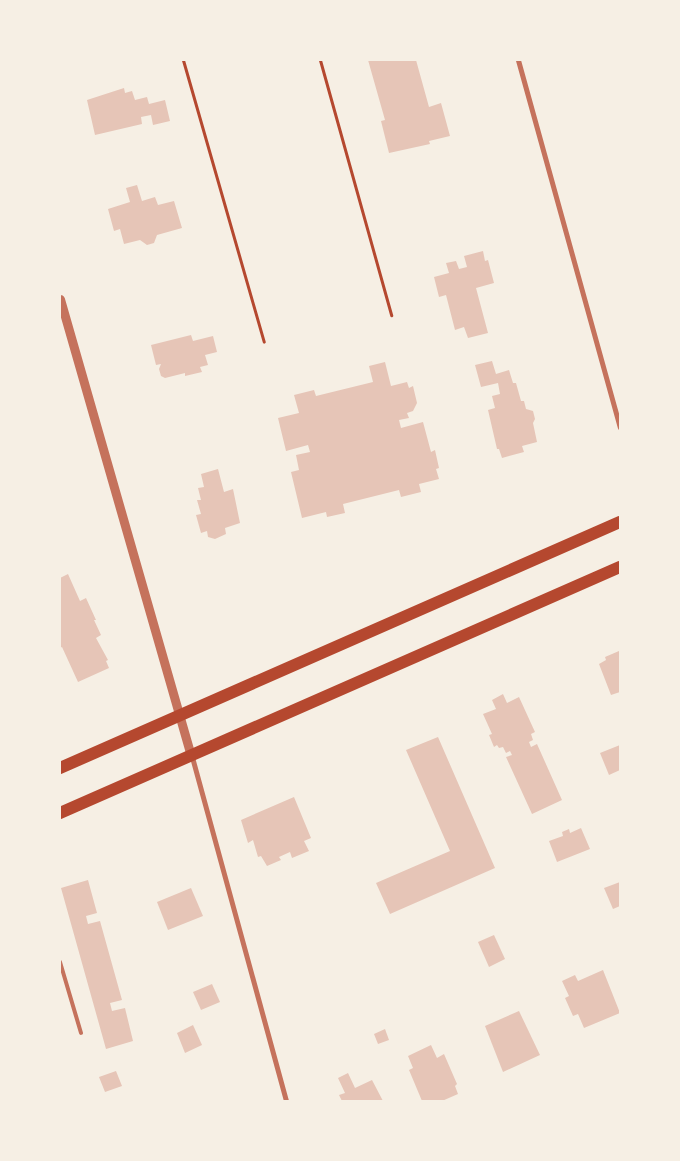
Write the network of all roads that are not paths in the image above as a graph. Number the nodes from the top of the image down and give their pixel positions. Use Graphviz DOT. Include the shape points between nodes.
graph roads {
  1 [pos="518,60"];
  2 [pos="60,299"];
  3 [pos="620,427"];
  4 [pos="620,522"];
  5 [pos="620,567"];
  6 [pos="180,716"];
  7 [pos="191,755"];
  8 [pos="60,768"];
  9 [pos="60,813"];
  10 [pos="60,962"];
  11 [pos="81,1034"];
  12 [pos="286,1101"];
  1 -- 3 [label="street"];
  2 -- 6 [label="street"];
  4 -- 6 [label="main road"];
  5 -- 7 [label="main road"];
  6 -- 7 [label="street"];
  6 -- 8 [label="main road"];
  7 -- 9 [label="main road"];
  7 -- 12 [label="street"];
  10 -- 11 [label="lane"];
}
